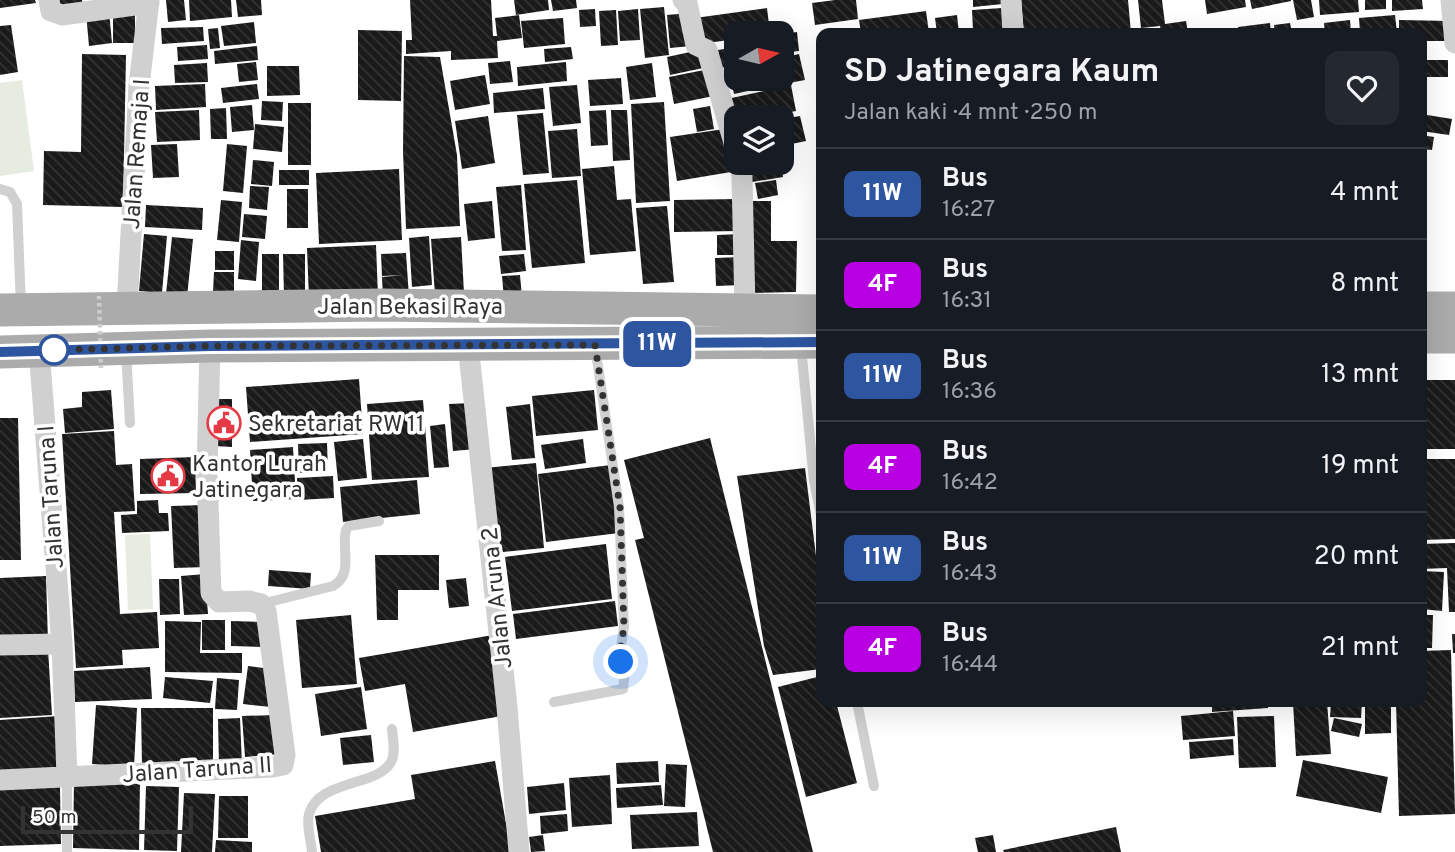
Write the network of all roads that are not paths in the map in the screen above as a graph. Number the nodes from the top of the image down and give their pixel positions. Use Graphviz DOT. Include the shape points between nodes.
graph roads {
  1 [pos="683,0"];
  2 [pos="1011,0"];
  3 [pos="1451,0"];
  4 [pos="149,1"];
  5 [pos="56,8"];
  6 [pos="1013,28"];
  7 [pos="1455,43"];
  8 [pos="724,108"];
  9 [pos="742,175"];
  10 [pos="0,189"];
  11 [pos="113,302"];
  12 [pos="1427,308"];
  13 [pos="1455,308"];
  14 [pos="745,309"];
  15 [pos="10,310"];
  16 [pos="816,311"];
  17 [pos="1427,337"];
  18 [pos="1455,337"];
  19 [pos="811,342"];
  20 [pos="468,344"];
  21 [pos="595,345"];
  22 [pos="210,346"];
  23 [pos="39,350"];
  24 [pos="0,352"];
  25 [pos="113,358"];
  26 [pos="130,423"];
  27 [pos="816,491"];
  28 [pos="379,521"];
  29 [pos="261,604"];
  30 [pos="62,644"];
  31 [pos="0,645"];
  32 [pos="554,702"];
  33 [pos="858,707"];
  34 [pos="392,729"];
  35 [pos="67,776"];
  36 [pos="0,780"];
  37 [pos="874,786"];
  38 [pos="68,852"];
  39 [pos="312,852"];
  40 [pos="519,852"];
  1 -- 8 [label="street" via="696,45 707,50"];
  2 -- 6 [label="street"];
  3 -- 7 [label="street"];
  4 -- 5 [label="street"];
  4 -- 11 [label="street, Jalan Remaja I"];
  9 -- 14 [label="street"];
  10 -- 15 [label="lane" via="10,192 18,204"];
  11 -- 14 [label="main road, Jalan Bekasi Raya"];
  11 -- 15 [label="main road, Jalan Bekasi Raya"];
  12 -- 13 [label="main road"];
  14 -- 16 [label="main road, Jalan Bekasi Raya"];
  17 -- 18 [label="main road"];
  19 -- 21 [label="main road, Jalan Bekasi Raya"];
  19 -- 27 [label="lane"];
  20 -- 21 [label="main road, Jalan Bekasi Raya"];
  20 -- 22 [label="main road, Jalan Bekasi Raya"];
  20 -- 40 [label="street, Jalan Aruna 2"];
  21 -- 32 [label="lane" via="620,507 624,627 620,652 625,686"];
  22 -- 25 [label="main road, Jalan Bekasi Raya"];
  22 -- 29 [label="street" via="211,593 219,602"];
  23 -- 24 [label="main road, Jalan Bekasi Raya"];
  23 -- 25 [label="main road, Jalan Bekasi Raya"];
  23 -- 30 [label="street, Jalan Taruna I"];
  25 -- 26 [label="lane"];
  28 -- 29 [label="lane" via="346,530 341,581"];
  29 -- 35 [label="street, Jalan Taruna II" via="266,611 283,765"];
  30 -- 31 [label="street"];
  30 -- 35 [label="street, Jalan Taruna I"];
  33 -- 37 [label="lane"];
  34 -- 39 [label="lane" via="391,762 381,772 323,795 312,805 308,817"];
  35 -- 36 [label="street"];
  35 -- 38 [label="lane"];
}
